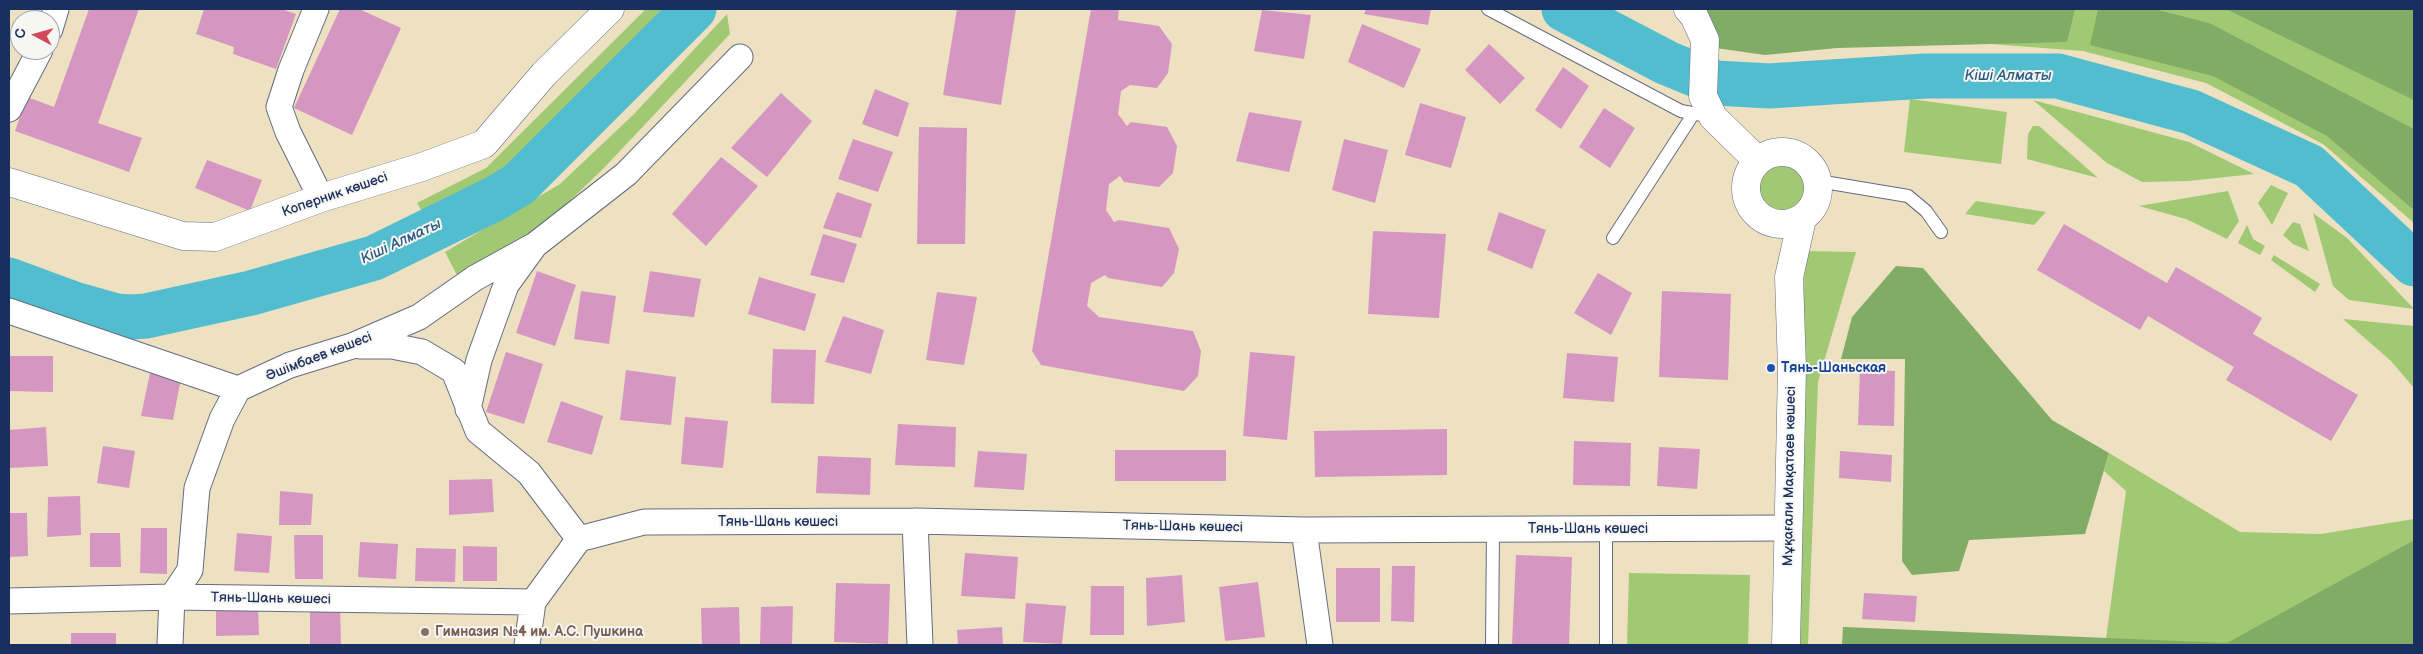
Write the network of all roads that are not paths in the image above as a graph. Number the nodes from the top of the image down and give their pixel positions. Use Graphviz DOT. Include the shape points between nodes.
graph roads {
  1 [pos="316,9"];
  2 [pos="610,9"];
  3 [pos="1488,9"];
  4 [pos="1688,9"];
  5 [pos="740,57"];
  6 [pos="35,60"];
  7 [pos="1703,108"];
  8 [pos="9,109"];
  9 [pos="1758,161"];
  10 [pos="1818,181"];
  11 [pos="9,182"];
  12 [pos="321,198"];
  13 [pos="1802,219"];
  14 [pos="1769,222"];
  15 [pos="1941,232"];
  16 [pos="1614,238"];
  17 [pos="535,245"];
  18 [pos="1789,277"];
  19 [pos="9,311"];
  20 [pos="352,346"];
  21 [pos="238,389"];
  22 [pos="468,409"];
  23 [pos="915,521"];
  24 [pos="1789,528"];
  25 [pos="1493,529"];
  26 [pos="1304,530"];
  27 [pos="1606,530"];
  28 [pos="579,539"];
  29 [pos="172,597"];
  30 [pos="9,601"];
  31 [pos="533,602"];
  32 [pos="170,645"];
  33 [pos="527,645"];
  34 [pos="920,645"];
  35 [pos="1320,645"];
  36 [pos="1492,645"];
  37 [pos="1606,645"];
  38 [pos="1786,645"];
  1 -- 12 [label="street" via="279,107"];
  2 -- 12 [label="street, Коперник көшесі" via="544,74 484,144"];
  3 -- 7 [label="lane" via="1681,111"];
  4 -- 7 [label="street" via="1694,16 1705,51"];
  5 -- 17 [label="street" via="626,174"];
  6 -- 8 [label="street"];
  7 -- 9 [label="street"];
  7 -- 16 [label="lane"];
  9 -- 10 [label="street" via="1771,154 1786,152 1801,157 1812,167"];
  9 -- 14 [label="street" via="1749,174 1748,202"];
  10 -- 13 [label="street" via="1818,195 1812,209"];
  10 -- 15 [label="lane" via="1908,196 1926,211"];
  11 -- 12 [label="street, Коперник көшесі" via="183,236 215,237"];
  13 -- 14 [label="street" via="1786,225"];
  13 -- 18 [label="street, Мұқағали Мақатаев көшесі"];
  14 -- 18 [label="street, Мұқағали Мақатаев көшесі"];
  17 -- 20 [label="street, Әшімбаев көшесі" via="475,278 419,317"];
  17 -- 22 [label="street" via="506,285 478,360"];
  18 -- 24 [label="street, Мұқағали Мақатаев көшесі" via="1792,369"];
  19 -- 21 [label="street"];
  20 -- 21 [label="street, Әшімбаев көшесі" via="290,365"];
  20 -- 22 [label="street" via="392,346 422,352 454,371"];
  21 -- 29 [label="street" via="222,419 197,488 190,570"];
  22 -- 28 [label="street" via="478,431 529,473"];
  23 -- 26 [label="street, Тянь-Шань көшесі"];
  23 -- 28 [label="street, Тянь-Шань көшесі" via="644,522"];
  23 -- 34 [label="street"];
  24 -- 27 [label="street, Тянь-Шань көшесі"];
  24 -- 38 [label="street, Мұқағали Мақатаев көшесі"];
  25 -- 26 [label="street, Тянь-Шань көшесі"];
  25 -- 27 [label="street, Тянь-Шань көшесі"];
  25 -- 36 [label="lane"];
  26 -- 35 [label="street"];
  27 -- 37 [label="lane"];
  28 -- 31 [label="street"];
  29 -- 30 [label="street, Тянь-Шань көшесі"];
  29 -- 31 [label="street, Тянь-Шань көшесі"];
  29 -- 32 [label="street"];
  31 -- 33 [label="street"];
}
